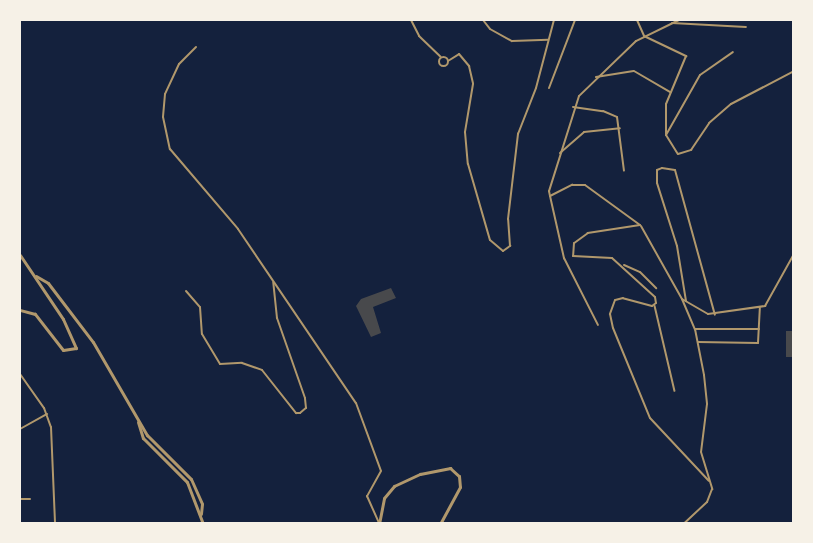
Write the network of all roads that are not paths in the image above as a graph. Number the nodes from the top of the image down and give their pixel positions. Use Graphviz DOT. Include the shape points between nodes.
graph roads {
  1 [pos="411,20"];
  2 [pos="483,20"];
  3 [pos="554,20"];
  4 [pos="575,20"];
  5 [pos="637,20"];
  6 [pos="679,20"];
  7 [pos="672,23"];
  8 [pos="746,27"];
  9 [pos="644,36"];
  10 [pos="548,40"];
  11 [pos="196,48"];
  12 [pos="733,52"];
  13 [pos="441,57"];
  14 [pos="448,61"];
  15 [pos="794,71"];
  16 [pos="596,77"];
  17 [pos="549,88"];
  18 [pos="670,92"];
  19 [pos="573,107"];
  20 [pos="620,128"];
  21 [pos="666,135"];
  22 [pos="558,155"];
  23 [pos="624,171"];
  24 [pos="549,196"];
  25 [pos="640,226"];
  26 [pos="794,254"];
  27 [pos="21,257"];
  28 [pos="624,266"];
  29 [pos="36,276"];
  30 [pos="273,282"];
  31 [pos="656,288"];
  32 [pos="186,291"];
  33 [pos="682,298"];
  34 [pos="686,301"];
  35 [pos="655,305"];
  36 [pos="760,308"];
  37 [pos="20,310"];
  38 [pos="715,315"];
  39 [pos="20,322"];
  40 [pos="598,325"];
  41 [pos="759,328"];
  42 [pos="694,329"];
  43 [pos="698,342"];
  44 [pos="20,374"];
  45 [pos="675,391"];
  46 [pos="47,414"];
  47 [pos="20,429"];
  48 [pos="709,481"];
  49 [pos="20,499"];
  50 [pos="30,499"];
  51 [pos="379,523"];
  52 [pos="55,524"];
  53 [pos="203,524"];
  54 [pos="440,524"];
  55 [pos="683,524"];
  1 -- 13 [label="street" via="419,36"];
  2 -- 10 [label="street" via="490,29 512,41"];
  3 -- 10 [label="street"];
  4 -- 17 [label="street"];
  5 -- 9 [label="street"];
  6 -- 7 [label="street"];
  7 -- 8 [label="street"];
  7 -- 9 [label="street"];
  9 -- 16 [label="street"];
  9 -- 18 [label="street" via="685,54"];
  10 -- 14 [label="street" via="518,134 508,219 510,246 503,251 490,240 469,171 465,132 473,84 470,66 459,54"];
  11 -- 30 [label="street" via="179,64 165,94 163,117 170,149 238,229"];
  12 -- 21 [label="street" via="700,75"];
  13 -- 14 [label="street"];
  13 -- 14 [label="street" via="440,64"];
  15 -- 21 [label="street" via="755,88 724,109 687,152 675,153"];
  16 -- 18 [label="street" via="634,71"];
  16 -- 19 [label="street"];
  18 -- 21 [label="street"];
  19 -- 20 [label="street" via="610,113 617,117"];
  19 -- 22 [label="street"];
  20 -- 22 [label="street" via="584,132"];
  20 -- 23 [label="street"];
  22 -- 24 [label="street" via="549,181"];
  24 -- 25 [label="street" via="572,185 585,185 628,213"];
  24 -- 40 [label="street" via="564,258"];
  25 -- 28 [label="street" via="588,232 574,243 573,256 608,256"];
  25 -- 33 [label="street"];
  26 -- 36 [label="street" via="770,300"];
  27 -- 29 [label="street"];
  28 -- 31 [label="street" via="634,268"];
  28 -- 35 [label="street" via="655,297"];
  29 -- 37 [label="street" via="76,348 63,350 35,314"];
  29 -- 53 [label="street" via="48,283 81,325 154,443 191,479 202,504"];
  30 -- 32 [label="street" via="275,310 305,398 306,408 300,413 262,370 242,363 220,364 202,334 200,307"];
  30 -- 51 [label="street" via="343,380 368,429 381,471 367,496"];
  33 -- 34 [label="street"];
  33 -- 42 [label="street"];
  34 -- 38 [label="street"];
  34 -- 38 [label="street" via="677,246 657,183 656,173 662,168 675,170"];
  35 -- 45 [label="lane"];
  35 -- 48 [label="street" via="615,300 610,314 613,328 650,418"];
  36 -- 38 [label="street"];
  36 -- 41 [label="street"];
  39 -- 44 [label="street"];
  41 -- 42 [label="street"];
  41 -- 43 [label="street" via="757,344"];
  42 -- 43 [label="street"];
  43 -- 48 [label="street" via="707,405 701,452"];
  44 -- 46 [label="street"];
  46 -- 47 [label="street"];
  46 -- 52 [label="street" via="54,444"];
  48 -- 55 [label="street" via="709,499"];
  49 -- 50 [label="street"];
  51 -- 54 [label="street" via="384,498 394,486 420,474 450,468 459,476 460,487"];
}
